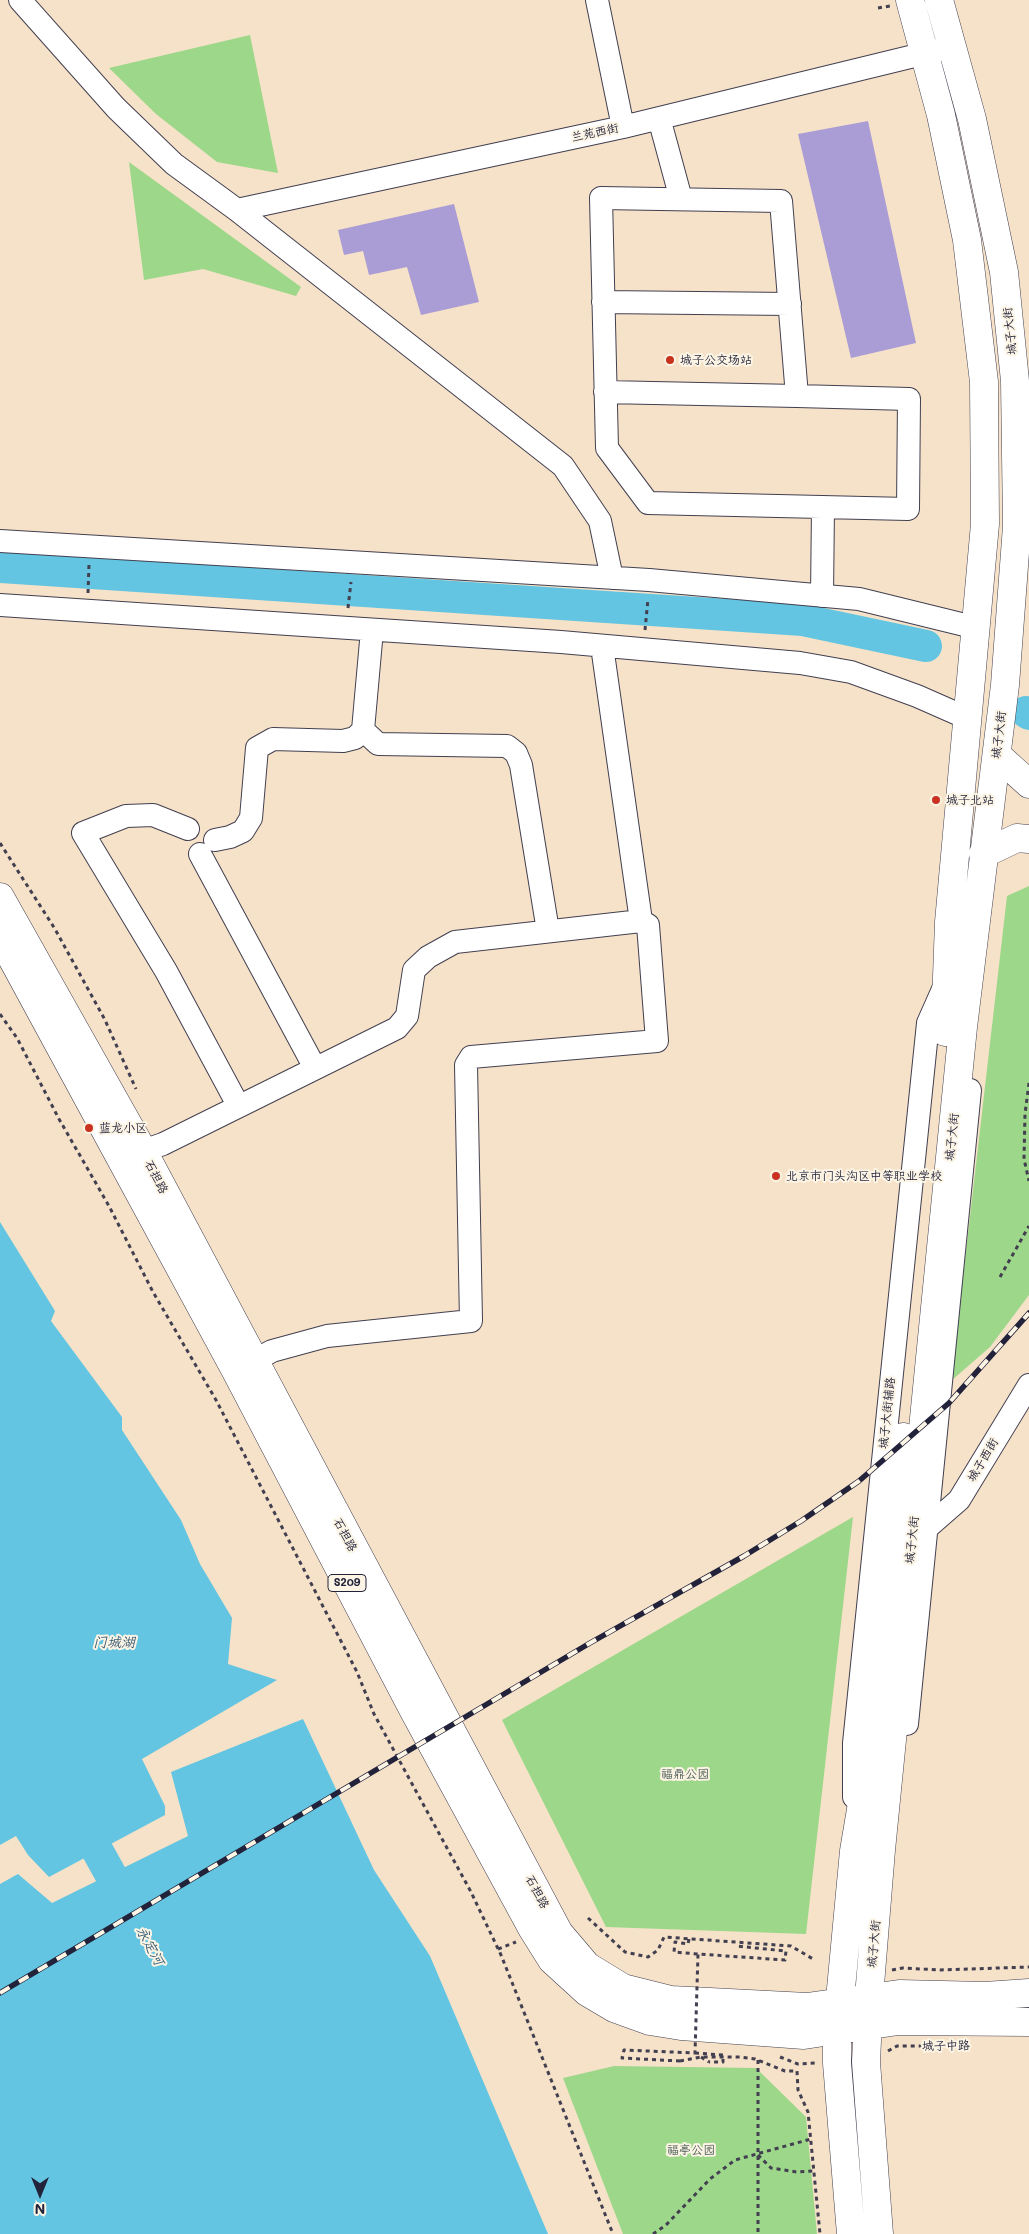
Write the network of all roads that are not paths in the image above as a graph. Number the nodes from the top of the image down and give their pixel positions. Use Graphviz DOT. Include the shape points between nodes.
graph roads {
  1 [pos="20,0"];
  2 [pos="597,0"];
  3 [pos="910,0"];
  4 [pos="939,0"];
  5 [pos="938,50"];
  6 [pos="659,118"];
  7 [pos="623,126"];
  8 [pos="681,199"];
  9 [pos="237,210"];
  10 [pos="603,302"];
  11 [pos="790,304"];
  12 [pos="605,392"];
  13 [pos="797,396"];
  14 [pos="823,507"];
  15 [pos="0,541"];
  16 [pos="612,578"];
  17 [pos="822,596"];
  18 [pos="0,605"];
  19 [pos="977,628"];
  20 [pos="372,630"];
  21 [pos="602,646"];
  22 [pos="967,718"];
  23 [pos="363,730"];
  24 [pos="997,755"];
  25 [pos="1029,784"];
  26 [pos="1029,839"];
  27 [pos="207,847"];
  28 [pos="983,854"];
  29 [pos="0,897"];
  30 [pos="641,921"];
  31 [pos="548,931"];
  32 [pos="0,936"];
  33 [pos="957,982"];
  34 [pos="315,1068"];
  35 [pos="238,1105"];
  36 [pos="142,1151"];
  37 [pos="244,1365"];
  38 [pos="1029,1385"];
  39 [pos="928,1527"];
  40 [pos="881,1850"];
  41 [pos="1029,1993"];
  42 [pos="869,1997"];
  43 [pos="840,2001"];
  44 [pos="1029,2022"];
  45 [pos="868,2024"];
  46 [pos="837,2031"];
  47 [pos="851,2234"];
  48 [pos="879,2234"];
  1 -- 9 [label="street" via="116,108 174,164"];
  2 -- 7 [label="street"];
  3 -- 5 [label="main road"];
  4 -- 5 [label="main road"];
  5 -- 6 [label="street, 兰苑西街"];
  5 -- 19 [label="main road, 城子大街" via="941,115 967,240 984,382 985,524"];
  5 -- 24 [label="main road, 城子大街" via="972,119 1004,272 1015,381 1017,526"];
  6 -- 7 [label="street, 兰苑西街"];
  6 -- 8 [label="street"];
  7 -- 9 [label="street, 兰苑西街"];
  8 -- 10 [label="street" via="601,198"];
  8 -- 11 [label="street" via="781,201"];
  9 -- 16 [label="street" via="564,466 600,521"];
  10 -- 11 [label="street"];
  10 -- 12 [label="street"];
  11 -- 13 [label="street"];
  12 -- 13 [label="street"];
  12 -- 14 [label="street" via="607,448 648,503"];
  13 -- 14 [label="street" via="909,399 908,509"];
  14 -- 17 [label="street"];
  15 -- 16 [label="street"];
  16 -- 17 [label="street"];
  17 -- 19 [label="street" via="860,599"];
  18 -- 20 [label="street"];
  19 -- 22 [label="main road, 城子大街"];
  20 -- 21 [label="street"];
  20 -- 23 [label="street"];
  21 -- 22 [label="street" via="800,663 851,672"];
  21 -- 30 [label="street"];
  22 -- 33 [label="main road, 城子大街" via="949,922"];
  23 -- 27 [label="street" via="356,738 343,741 273,739 257,748 250,818 243,831"];
  23 -- 31 [label="street" via="378,744 507,746 516,754 521,765"];
  24 -- 25 [label="main road"];
  24 -- 28 [label="main road, 城子大街"];
  26 -- 28 [label="main road" via="1017,838"];
  27 -- 34 [label="street"];
  27 -- 35 [label="street" via="191,851 185,843 188,829 153,815 126,816 83,833 166,971"];
  28 -- 33 [label="main road, 城子大街"];
  29 -- 36 [label="main road, 石担路 / S209"];
  30 -- 31 [label="street"];
  30 -- 37 [label="street" via="648,925 657,1041 471,1057 466,1065 471,1321 328,1336 272,1351"];
  31 -- 34 [label="street" via="455,942 428,956 414,970 407,1016 397,1028"];
  32 -- 37 [label="main road, 石担路 / S209"];
  33 -- 39 [label="street" via="978,1017"];
  33 -- 40 [label="main road, 城子大街"];
  33 -- 43 [label="main road, 城子大街" via="946,1023 870,1756 854,1850"];
  34 -- 35 [label="street"];
  35 -- 36 [label="street" via="163,1144"];
  36 -- 37 [label="main road, 石担路 / S209"];
  37 -- 43 [label="main road, 石担路 / S209" via="559,1933 587,1966 623,1988 670,2000 807,2007"];
  37 -- 46 [label="main road, 石担路 / S209" via="409,1702 552,1960 587,1992 614,2008 650,2020 681,2026 804,2035"];
  38 -- 39 [label="street, 城子西街" via="959,1500"];
  39 -- 40 [label="street" via="904,1757"];
  40 -- 42 [label="main road, 城子大街"];
  41 -- 42 [label="main road"];
  42 -- 43 [label="main road, 石担路 / S209"];
  42 -- 45 [label="main road, 城子大街"];
  43 -- 46 [label="main road, 城子大街"];
  44 -- 45 [label="main road, 城子中路" via="898,2021"];
  45 -- 46 [label="main road, 石担路 / S209"];
  45 -- 48 [label="main road, 城子大街" via="866,2062"];
  46 -- 47 [label="main road, 城子大街"];
}
